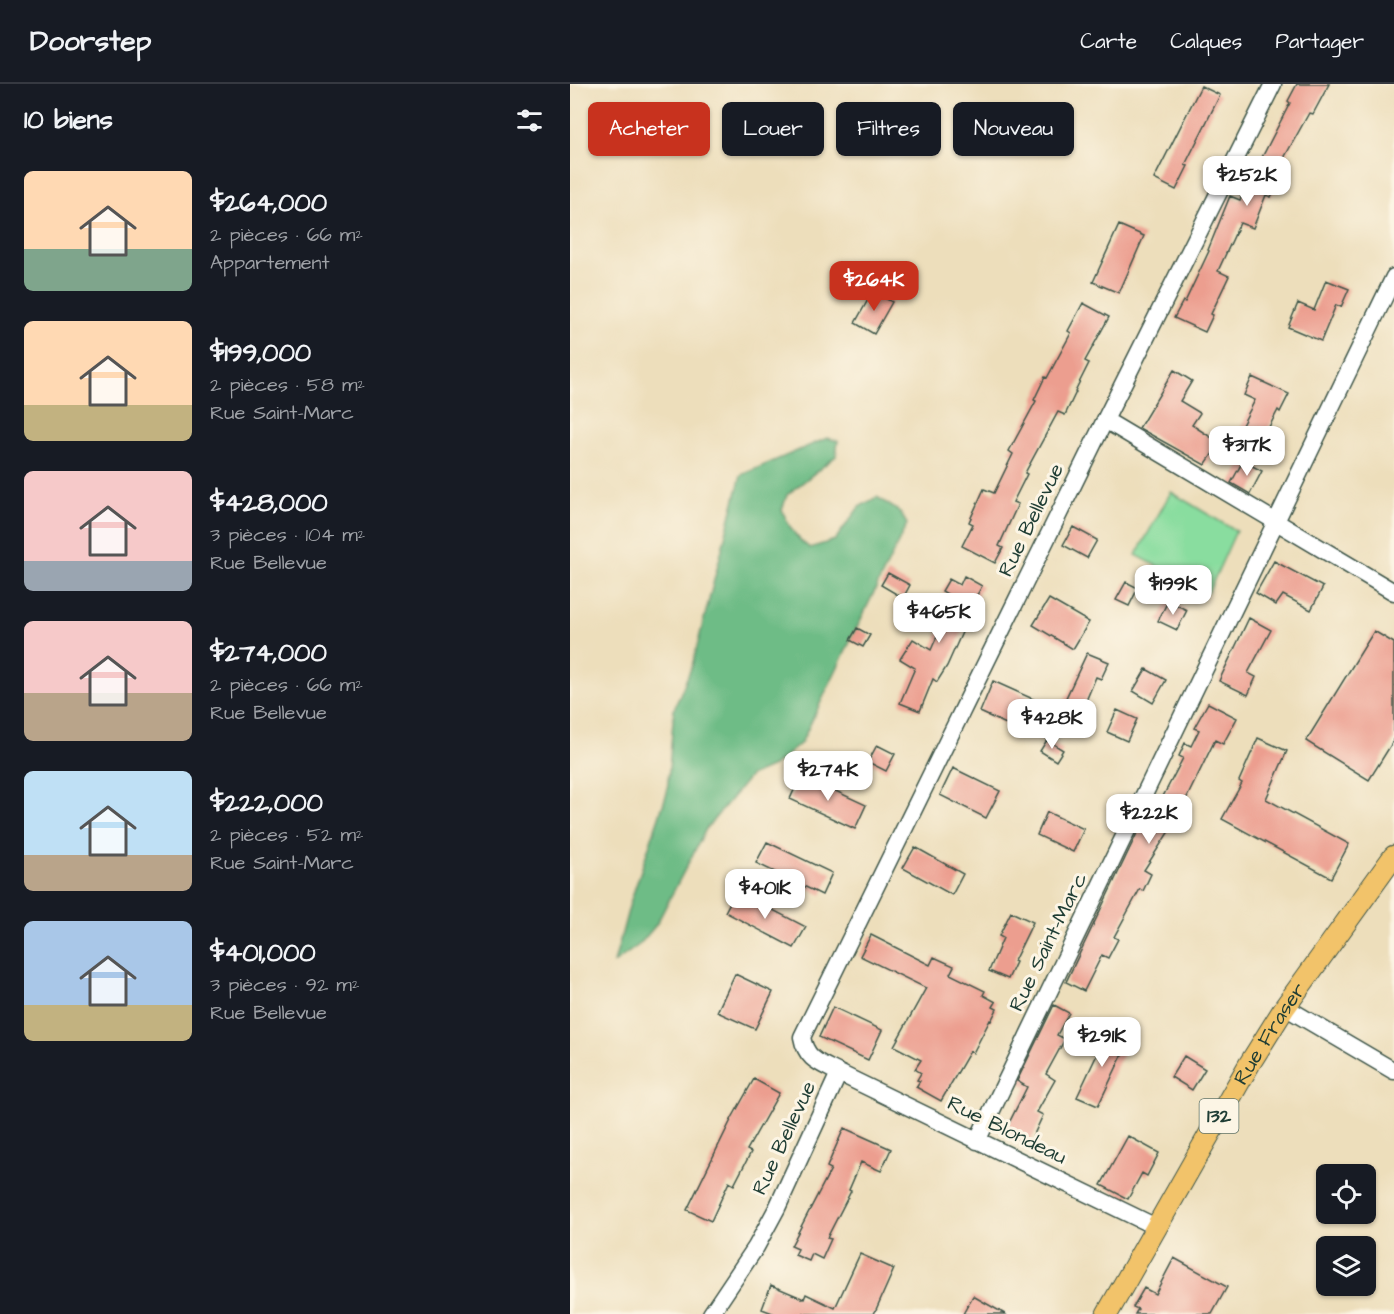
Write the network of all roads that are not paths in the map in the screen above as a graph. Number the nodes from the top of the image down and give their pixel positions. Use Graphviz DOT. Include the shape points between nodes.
graph roads {
  1 [pos="1273,84"];
  2 [pos="1394,277"];
  3 [pos="1105,420"];
  4 [pos="1275,521"];
  5 [pos="1394,592"];
  6 [pos="1394,856"];
  7 [pos="1286,1007"];
  8 [pos="1394,1071"];
  9 [pos="839,1073"];
  10 [pos="977,1141"];
  11 [pos="1156,1227"];
  12 [pos="711,1314"];
  13 [pos="1107,1314"];
  1 -- 3 [label="street, Rue Bellevue"];
  2 -- 4 [label="street, Rue Saint-Marc"];
  3 -- 4 [label="street"];
  3 -- 9 [label="street, Rue Bellevue" via="802,1037 810,1058"];
  4 -- 5 [label="street"];
  4 -- 10 [label="street, Rue Saint-Marc"];
  6 -- 7 [label="main road, Rue Fraser / 132"];
  7 -- 8 [label="street"];
  7 -- 11 [label="main road, Rue Fraser / 132"];
  9 -- 10 [label="street, Rue Blondeau"];
  9 -- 12 [label="street, Rue Bellevue" via="761,1238"];
  10 -- 11 [label="street, Rue Blondeau"];
  11 -- 13 [label="main road, Rue Fraser / 132"];
}
